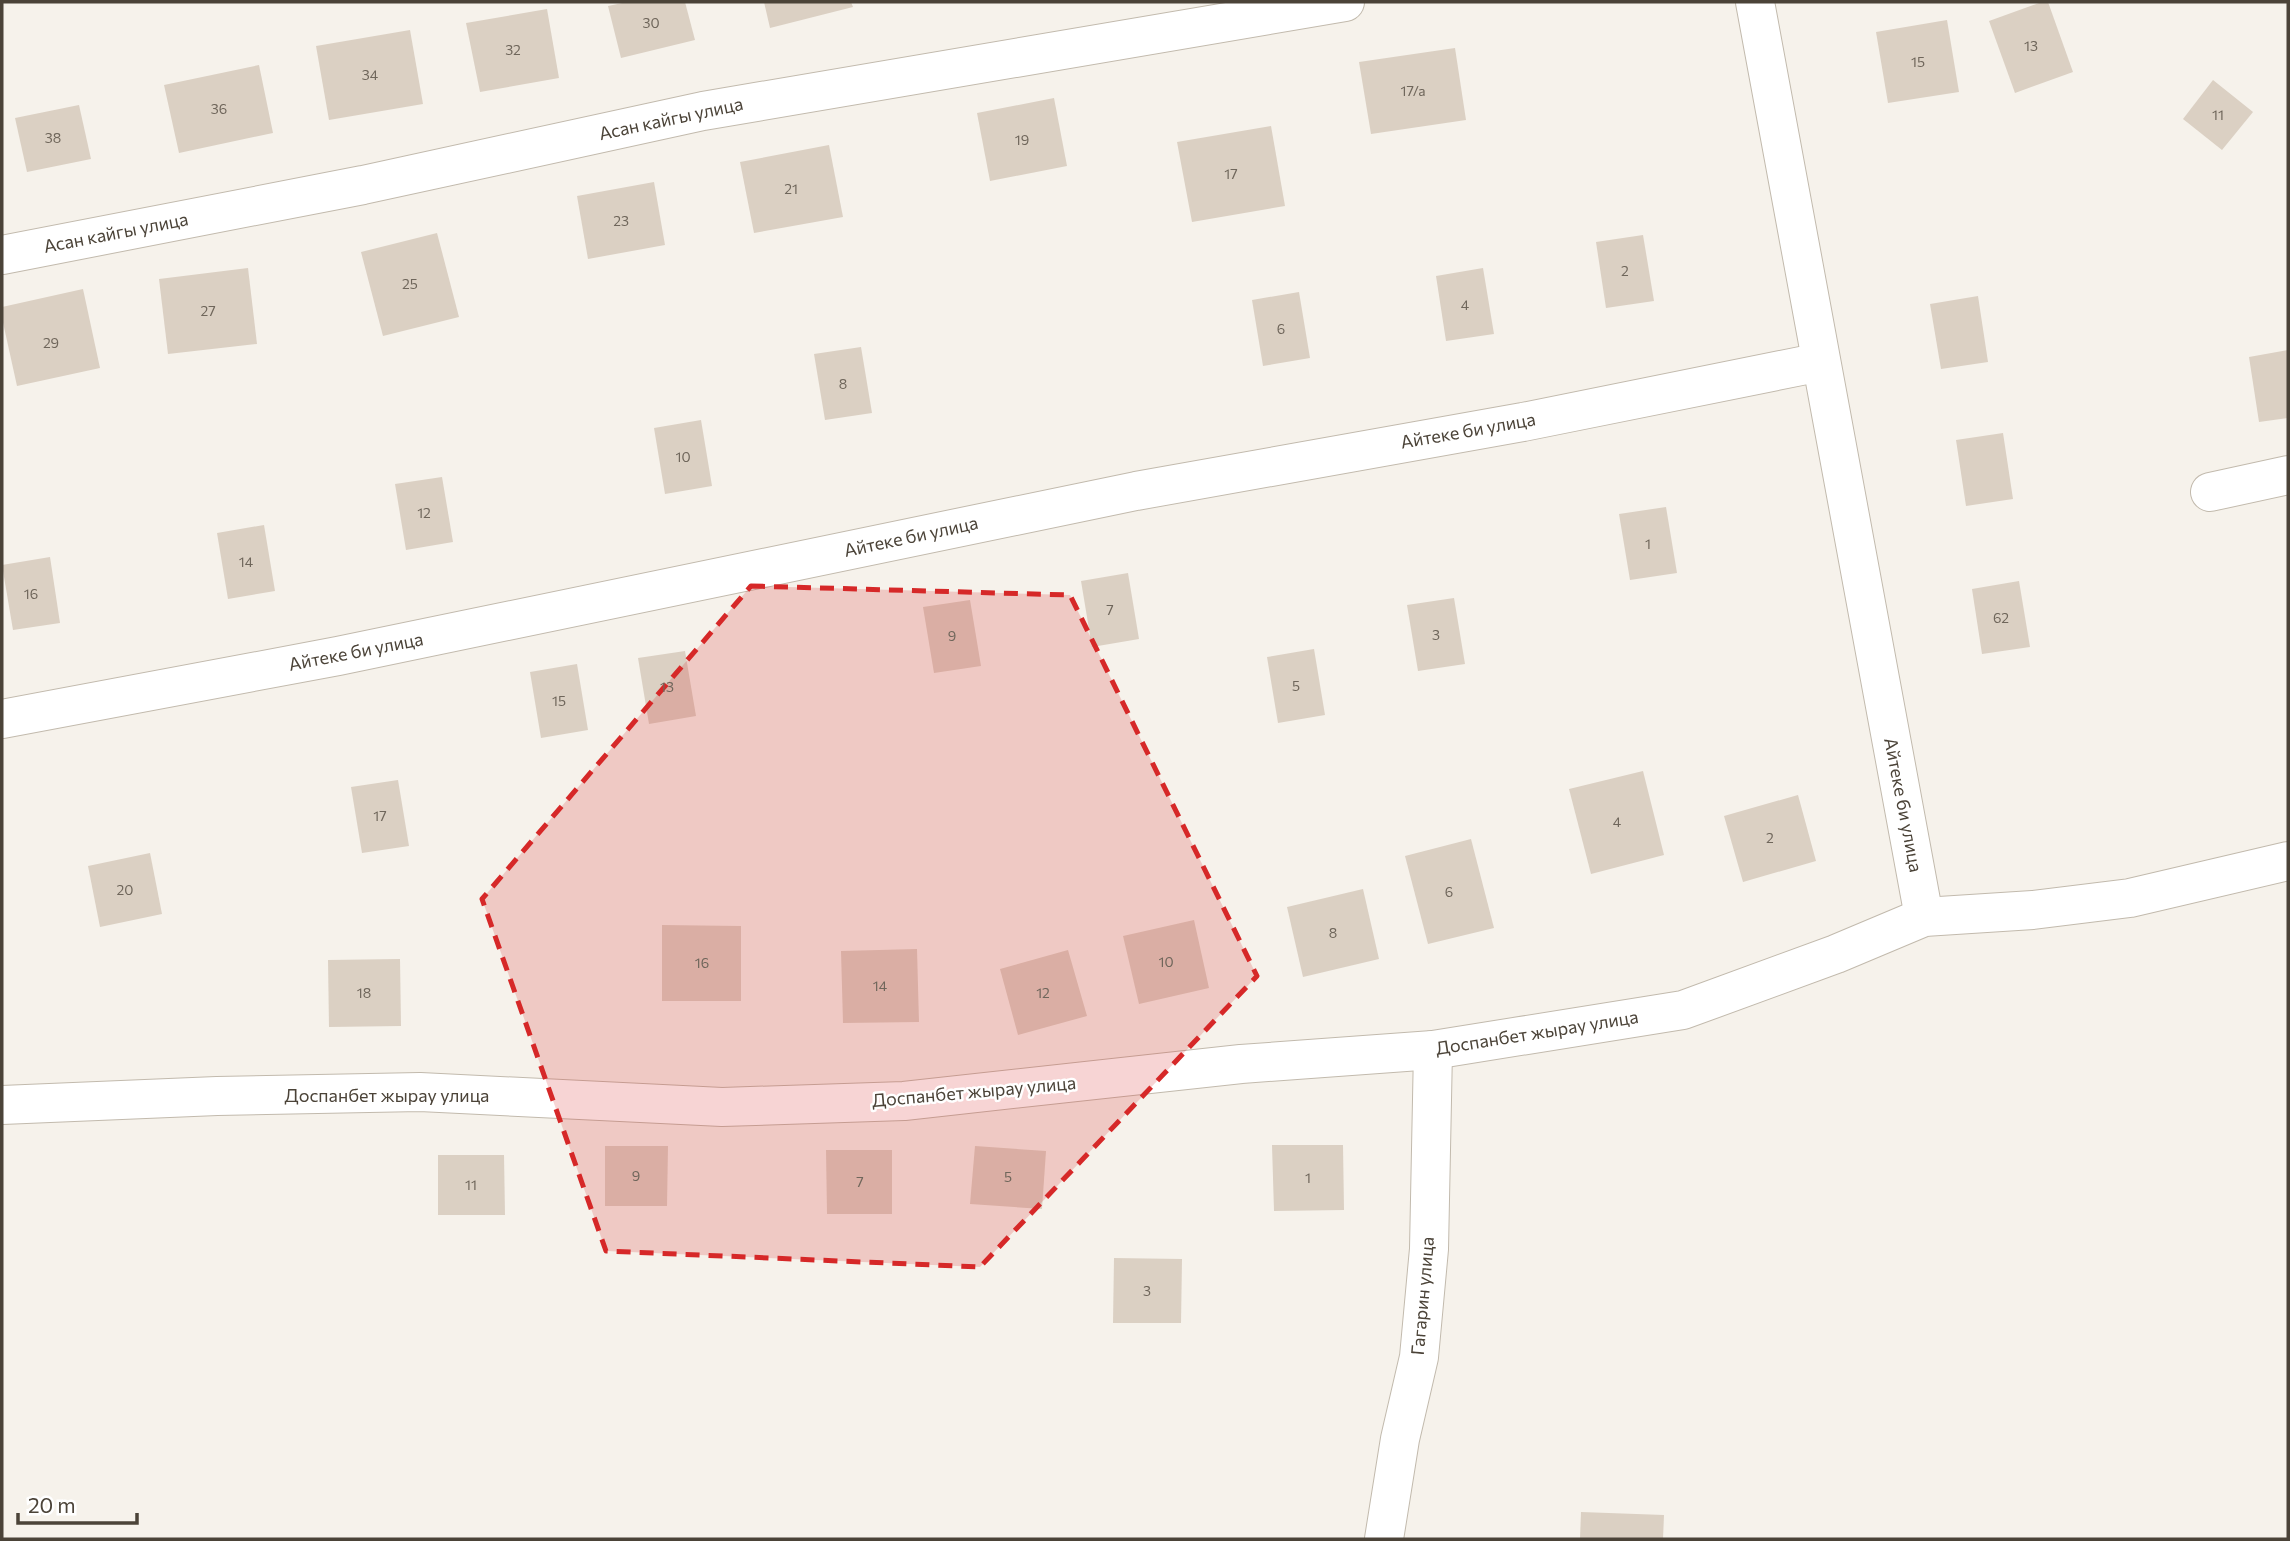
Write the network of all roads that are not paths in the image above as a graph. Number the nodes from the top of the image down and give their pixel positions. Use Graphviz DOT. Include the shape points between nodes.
graph roads {
  1 [pos="1345,2"];
  2 [pos="1755,2"];
  3 [pos="2,255"];
  4 [pos="1821,362"];
  5 [pos="2288,475"];
  6 [pos="2210,492"];
  7 [pos="2,719"];
  8 [pos="2288,861"];
  9 [pos="1924,917"];
  10 [pos="1433,1050"];
  11 [pos="2,1105"];
  12 [pos="1384,1539"];
  1 -- 3 [label="street, Асан кайгы улица" via="703,111 363,185"];
  2 -- 4 [label="street, Айтеке би улица"];
  4 -- 7 [label="street, Айтеке би улица" via="1523,422 1136,491 338,656"];
  4 -- 9 [label="street, Айтеке би улица"];
  5 -- 6 [label="street"];
  8 -- 9 [label="street, Доспанбет жырау улица" via="2130,898"];
  9 -- 10 [label="street, Доспанбет жырау улица" via="1683,1010"];
  10 -- 11 [label="street, Доспанбет жырау улица" via="1241,1064 904,1101 722,1107 420,1092"];
  10 -- 12 [label="street, Гагарин улица" via="1429,1249 1419,1357"];
}
